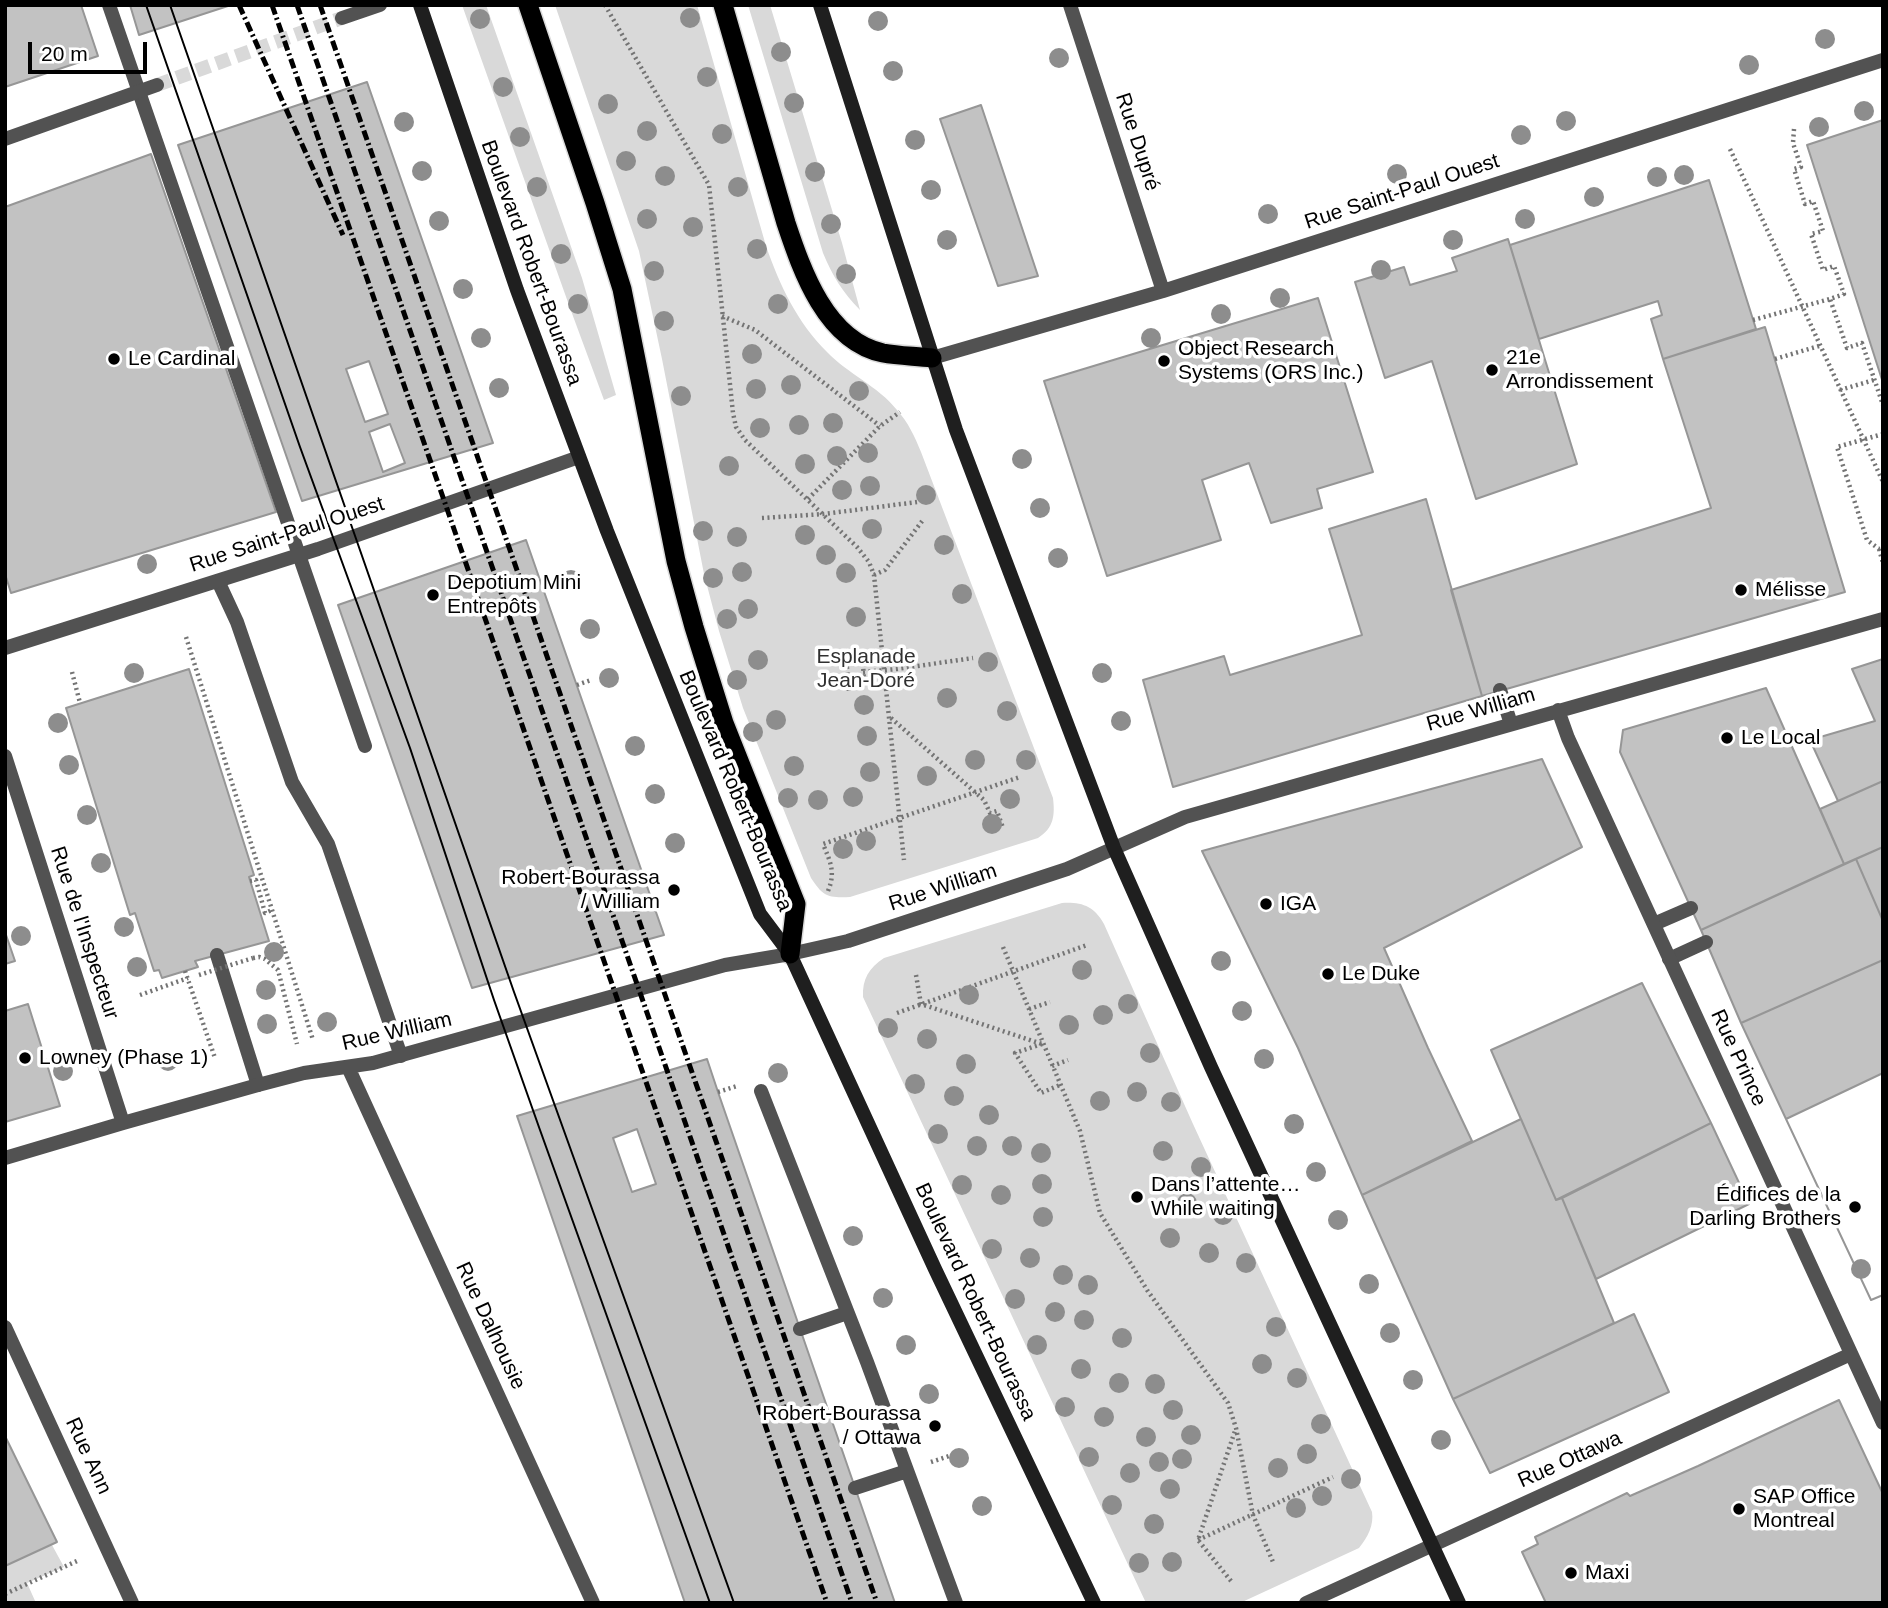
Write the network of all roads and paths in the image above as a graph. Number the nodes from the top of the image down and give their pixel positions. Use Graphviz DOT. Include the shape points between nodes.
graph roads {
  1 [pos="109,5"];
  2 [pos="380,5"];
  3 [pos="420,5"];
  4 [pos="528,5"];
  5 [pos="605,5"];
  6 [pos="723,5"];
  7 [pos="820,5"];
  8 [pos="1070,5"];
  9 [pos="342,18"];
  10 [pos="1883,60"];
  11 [pos="157,85"];
  12 [pos="138,92"];
  13 [pos="1794,129"];
  14 [pos="5,139"];
  15 [pos="1730,149"];
  16 [pos="1163,291"];
  17 [pos="1830,299"];
  18 [pos="1801,306"];
  19 [pos="722,316"];
  20 [pos="1753,320"];
  21 [pos="1819,346"];
  22 [pos="932,358"];
  23 [pos="1775,359"];
  24 [pos="1874,380"];
  25 [pos="1840,390"];
  26 [pos="1883,405"];
  27 [pos="900,412"];
  28 [pos="880,426"];
  29 [pos="1883,434"];
  30 [pos="1863,439"];
  31 [pos="579,457"];
  32 [pos="1883,482"];
  33 [pos="808,499"];
  34 [pos="917,502"];
  35 [pos="824,514"];
  36 [pos="762,518"];
  37 [pos="923,520"];
  38 [pos="1881,549"];
  39 [pos="300,554"];
  40 [pos="1883,563"];
  41 [pos="874,575"];
  42 [pos="218,581"];
  43 [pos="1883,618"];
  44 [pos="186,637"];
  45 [pos="5,648"];
  46 [pos="846,656"];
  47 [pos="973,658"];
  48 [pos="847,665"];
  49 [pos="885,670"];
  50 [pos="72,672"];
  51 [pos="863,672"];
  52 [pos="592,680"];
  53 [pos="849,684"];
  54 [pos="576,685"];
  55 [pos="1500,690"];
  56 [pos="849,691"];
  57 [pos="80,703"];
  58 [pos="1558,710"];
  59 [pos="890,717"];
  60 [pos="1511,724"];
  61 [pos="365,746"];
  62 [pos="5,756"];
  63 [pos="1020,777"];
  64 [pos="974,792"];
  65 [pos="900,816"];
  66 [pos="1003,828"];
  67 [pos="1114,848"];
  68 [pos="904,860"];
  69 [pos="250,881"];
  70 [pos="828,891"];
  71 [pos="1691,908"];
  72 [pos="272,910"];
  73 [pos="1654,924"];
  74 [pos="1706,942"];
  75 [pos="1087,945"];
  76 [pos="1003,947"];
  77 [pos="790,954"];
  78 [pos="217,955"];
  79 [pos="1670,959"];
  80 [pos="185,971"];
  81 [pos="1013,971"];
  82 [pos="916,975"];
  83 [pos="188,978"];
  84 [pos="139,995"];
  85 [pos="1050,1002"];
  86 [pos="921,1004"];
  87 [pos="1029,1009"];
  88 [pos="897,1013"];
  89 [pos="313,1040"];
  90 [pos="297,1044"];
  91 [pos="1043,1044"];
  92 [pos="401,1056"];
  93 [pos="215,1058"];
  94 [pos="1068,1060"];
  95 [pos="1052,1066"];
  96 [pos="348,1067"];
  97 [pos="258,1085"];
  98 [pos="1060,1085"];
  99 [pos="761,1091"];
  100 [pos="123,1123"];
  101 [pos="5,1158"];
  102 [pos="847,1313"];
  103 [pos="5,1327"];
  104 [pos="800,1329"];
  105 [pos="1851,1354"];
  106 [pos="1883,1423"];
  107 [pos="1236,1429"];
  108 [pos="907,1471"];
  109 [pos="1333,1477"];
  110 [pos="855,1488"];
  111 [pos="1253,1515"];
  112 [pos="1198,1540"];
  113 [pos="1433,1545"];
  114 [pos="77,1561"];
  115 [pos="1273,1562"];
  116 [pos="1231,1581"];
  117 [pos="5,1594"];
  118 [pos="132,1603"];
  119 [pos="593,1603"];
  120 [pos="956,1603"];
  121 [pos="1094,1603"];
  122 [pos="1306,1603"];
  123 [pos="1460,1603"];
  1 -- 12 [label="street"];
  2 -- 9 [label="street"];
  3 -- 31 [label="main road, Boulevard Robert-Bourassa"];
  4 -- 77 [label="highway" via="622,289 676,561 700,648 724,723 796,904"];
  5 -- 19 [label="path" via="709,185"];
  6 -- 22 [label="highway" via="796,253 818,299 860,344 883,353"];
  7 -- 22 [label="main road"];
  8 -- 16 [label="street, Rue Dupré"];
  10 -- 16 [label="street, Rue Saint-Paul Ouest"];
  11 -- 12 [label="street"];
  12 -- 14 [label="street"];
  12 -- 39 [label="street"];
  13 -- 17 [label="path" via="1793,143 1801,167 1794,169 1805,204 1814,201 1824,230 1811,234 1823,270 1834,266 1844,294"];
  15 -- 18 [label="path"];
  16 -- 22 [label="street, Rue Saint-Paul Ouest"];
  17 -- 18 [label="path"];
  17 -- 24 [label="path" via="1847,348 1862,343"];
  18 -- 20 [label="path"];
  18 -- 21 [label="path"];
  19 -- 28 [label="path" via="755,330"];
  19 -- 33 [label="path" via="736,427"];
  21 -- 23 [label="path"];
  21 -- 25 [label="path"];
  22 -- 67 [label="main road"];
  24 -- 25 [label="path"];
  24 -- 26 [label="path"];
  25 -- 30 [label="path"];
  27 -- 28 [label="path"];
  28 -- 33 [label="path"];
  29 -- 30 [label="path"];
  30 -- 32 [label="path"];
  30 -- 38 [label="path" via="1838,447 1867,540"];
  31 -- 39 [label="street, Rue Saint-Paul Ouest"];
  31 -- 77 [label="main road, Boulevard Robert-Bourassa" via="760,914"];
  33 -- 35 [label="path"];
  34 -- 35 [label="path"];
  35 -- 36 [label="path"];
  35 -- 41 [label="path" via="864,555"];
  37 -- 41 [label="path" via="885,570"];
  38 -- 40 [label="path"];
  39 -- 42 [label="street, Rue Saint-Paul Ouest"];
  39 -- 61 [label="street"];
  41 -- 49 [label="path"];
  42 -- 45 [label="street, Rue Saint-Paul Ouest"];
  42 -- 92 [label="street" via="237,622 292,782 328,844"];
  43 -- 58 [label="street, Rue William"];
  44 -- 72 [label="path"];
  46 -- 48 [label="path"];
  47 -- 49 [label="path"];
  48 -- 51 [label="path" via="863,663"];
  48 -- 53 [label="path"];
  49 -- 51 [label="path"];
  49 -- 59 [label="path"];
  50 -- 57 [label="path"];
  51 -- 53 [label="path" via="864,682"];
  52 -- 54 [label="path"];
  53 -- 56 [label="path"];
  55 -- 60 [label="street"];
  58 -- 60 [label="street, Rue William"];
  58 -- 73 [label="street, Rue Prince"];
  59 -- 64 [label="path"];
  59 -- 65 [label="path"];
  60 -- 67 [label="street, Rue William" via="1185,817"];
  62 -- 100 [label="street, Rue de l'Inspecteur"];
  63 -- 64 [label="path"];
  64 -- 65 [label="path"];
  64 -- 66 [label="path" via="990,813 996,811"];
  65 -- 68 [label="path"];
  65 -- 70 [label="path" via="823,844 832,867"];
  67 -- 77 [label="street, Rue William" via="1067,869 864,936"];
  67 -- 113 [label="main road"];
  69 -- 72 [label="path" via="256,880 265,913"];
  71 -- 73 [label="street"];
  72 -- 89 [label="path"];
  73 -- 79 [label="street, Rue Prince"];
  74 -- 79 [label="street"];
  75 -- 81 [label="path"];
  76 -- 81 [label="path"];
  77 -- 92 [label="street, Rue William" via="725,965"];
  77 -- 121 [label="main road, Boulevard Robert-Bourassa"];
  78 -- 97 [label="street"];
  79 -- 105 [label="street, Rue Prince"];
  80 -- 83 [label="path"];
  81 -- 86 [label="path"];
  81 -- 87 [label="path"];
  82 -- 86 [label="path"];
  83 -- 84 [label="path"];
  83 -- 90 [label="path, bridge" via="253,958 265,959 278,970"];
  83 -- 93 [label="path"];
  85 -- 87 [label="path"];
  86 -- 88 [label="path"];
  86 -- 91 [label="path"];
  87 -- 91 [label="path"];
  91 -- 95 [label="path"];
  91 -- 98 [label="path" via="1015,1053 1041,1093"];
  92 -- 96 [label="street, Rue William"];
  94 -- 95 [label="path"];
  95 -- 98 [label="path"];
  96 -- 97 [label="street, Rue William"];
  96 -- 119 [label="street, Rue Dalhousie"];
  97 -- 100 [label="street, Rue William"];
  98 -- 107 [label="path" via="1080,1132 1100,1213 1147,1290 1228,1403"];
  99 -- 102 [label="street"];
  100 -- 101 [label="street, Rue William"];
  102 -- 104 [label="street"];
  102 -- 108 [label="street"];
  103 -- 118 [label="street, Rue Ann"];
  105 -- 106 [label="street, Rue Prince"];
  105 -- 113 [label="street, Rue Ottawa"];
  107 -- 111 [label="path"];
  107 -- 112 [label="path"];
  108 -- 110 [label="street"];
  108 -- 120 [label="street"];
  109 -- 111 [label="path"];
  111 -- 112 [label="path"];
  111 -- 115 [label="path"];
  112 -- 116 [label="path"];
  113 -- 122 [label="street, Rue Ottawa"];
  113 -- 123 [label="main road"];
  114 -- 117 [label="path"];
}
